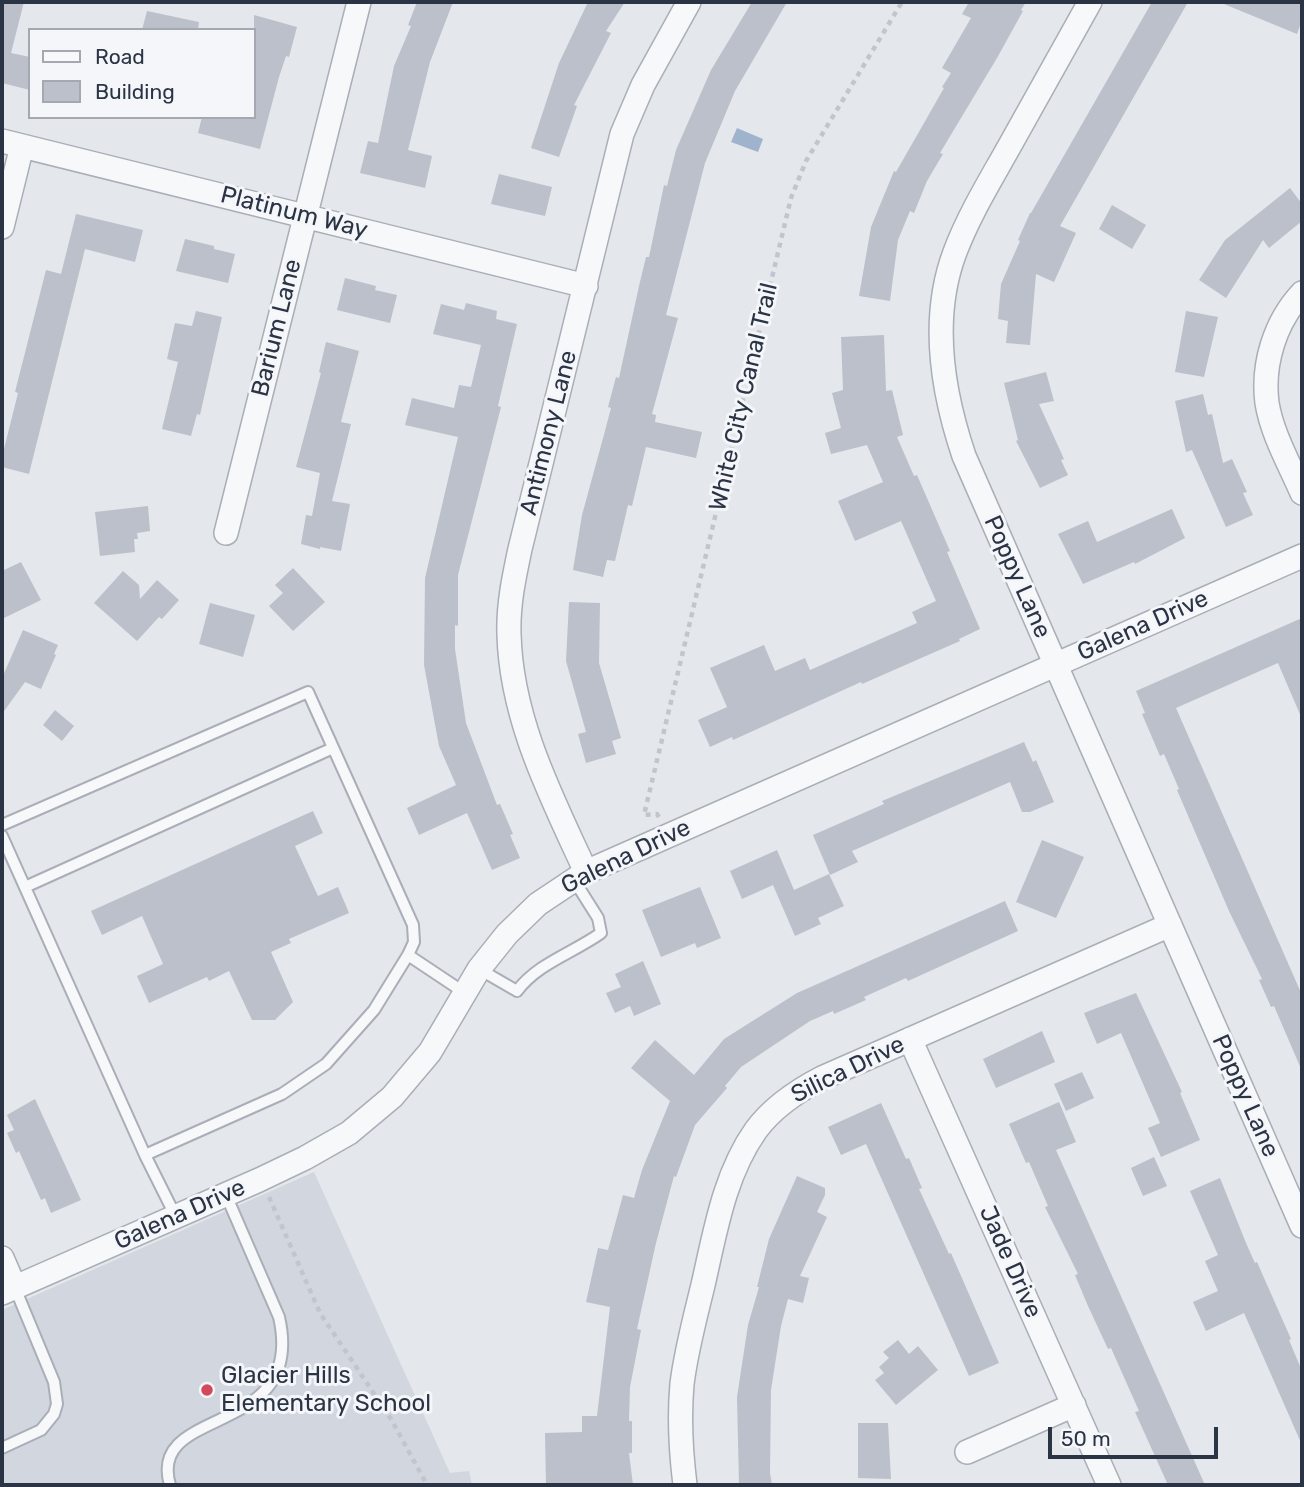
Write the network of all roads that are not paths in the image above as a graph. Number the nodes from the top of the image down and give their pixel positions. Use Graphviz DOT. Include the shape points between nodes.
graph roads {
  1 [pos="359,2"];
  2 [pos="690,2"];
  3 [pos="1090,2"];
  4 [pos="12,143"];
  5 [pos="305,216"];
  6 [pos="2,227"];
  7 [pos="586,286"];
  8 [pos="1302,293"];
  9 [pos="1302,493"];
  10 [pos="226,533"];
  11 [pos="1302,556"];
  12 [pos="1055,664"];
  13 [pos="332,748"];
  14 [pos="2,825"];
  15 [pos="2,836"];
  16 [pos="580,876"];
  17 [pos="25,887"];
  18 [pos="1170,925"];
  19 [pos="408,955"];
  20 [pos="479,969"];
  21 [pos="465,993"];
  22 [pos="910,1039"];
  23 [pos="145,1155"];
  24 [pos="226,1195"];
  25 [pos="176,1217"];
  26 [pos="1302,1226"];
  27 [pos="2,1258"];
  28 [pos="8,1290"];
  29 [pos="1074,1405"];
  30 [pos="2,1448"];
  31 [pos="967,1452"];
  32 [pos="170,1485"];
  33 [pos="684,1485"];
  34 [pos="1109,1485"];
  1 -- 5 [label="street, Barium Lane"];
  2 -- 7 [label="street, Antimony Lane" via="643,85 622,134"];
  3 -- 12 [label="street, Poppy Lane" via="954,254 944,295 941,339 951,418 964,456"];
  4 -- 5 [label="street, Platinum Way"];
  4 -- 6 [label="street"];
  5 -- 7 [label="street, Platinum Way"];
  5 -- 10 [label="street, Barium Lane"];
  7 -- 16 [label="street, Antimony Lane" via="520,549 509,634 526,732"];
  8 -- 9 [label="street" via="1275,335 1267,369 1267,403"];
  11 -- 12 [label="street, Galena Drive"];
  12 -- 16 [label="street, Galena Drive"];
  12 -- 18 [label="street, Poppy Lane"];
  13 -- 14 [label="lane" via="307,692"];
  13 -- 17 [label="lane"];
  13 -- 19 [label="lane" via="413,925 414,942"];
  15 -- 17 [label="lane"];
  16 -- 20 [label="street, Galena Drive" via="538,904"];
  16 -- 20 [label="lane" via="601,933 543,967 517,991"];
  17 -- 23 [label="lane"];
  18 -- 22 [label="street, Silica Drive"];
  18 -- 26 [label="street, Poppy Lane"];
  19 -- 21 [label="lane"];
  19 -- 23 [label="lane" via="374,1010 326,1064 282,1094"];
  20 -- 21 [label="street, Galena Drive"];
  21 -- 24 [label="street, Galena Drive" via="430,1052 393,1097 349,1133"];
  22 -- 29 [label="street, Jade Drive"];
  22 -- 33 [label="street, Silica Drive" via="822,1078 783,1102 742,1153 716,1226 682,1385"];
  23 -- 25 [label="lane"];
  24 -- 25 [label="street, Galena Drive"];
  24 -- 32 [label="lane" via="279,1317 281,1357 271,1383 251,1405 193,1432 176,1446 168,1464"];
  25 -- 28 [label="street, Galena Drive"];
  27 -- 28 [label="street"];
  28 -- 30 [label="lane" via="54,1382 57,1404 41,1430"];
  29 -- 31 [label="street"];
  29 -- 34 [label="street, Jade Drive"];
}
